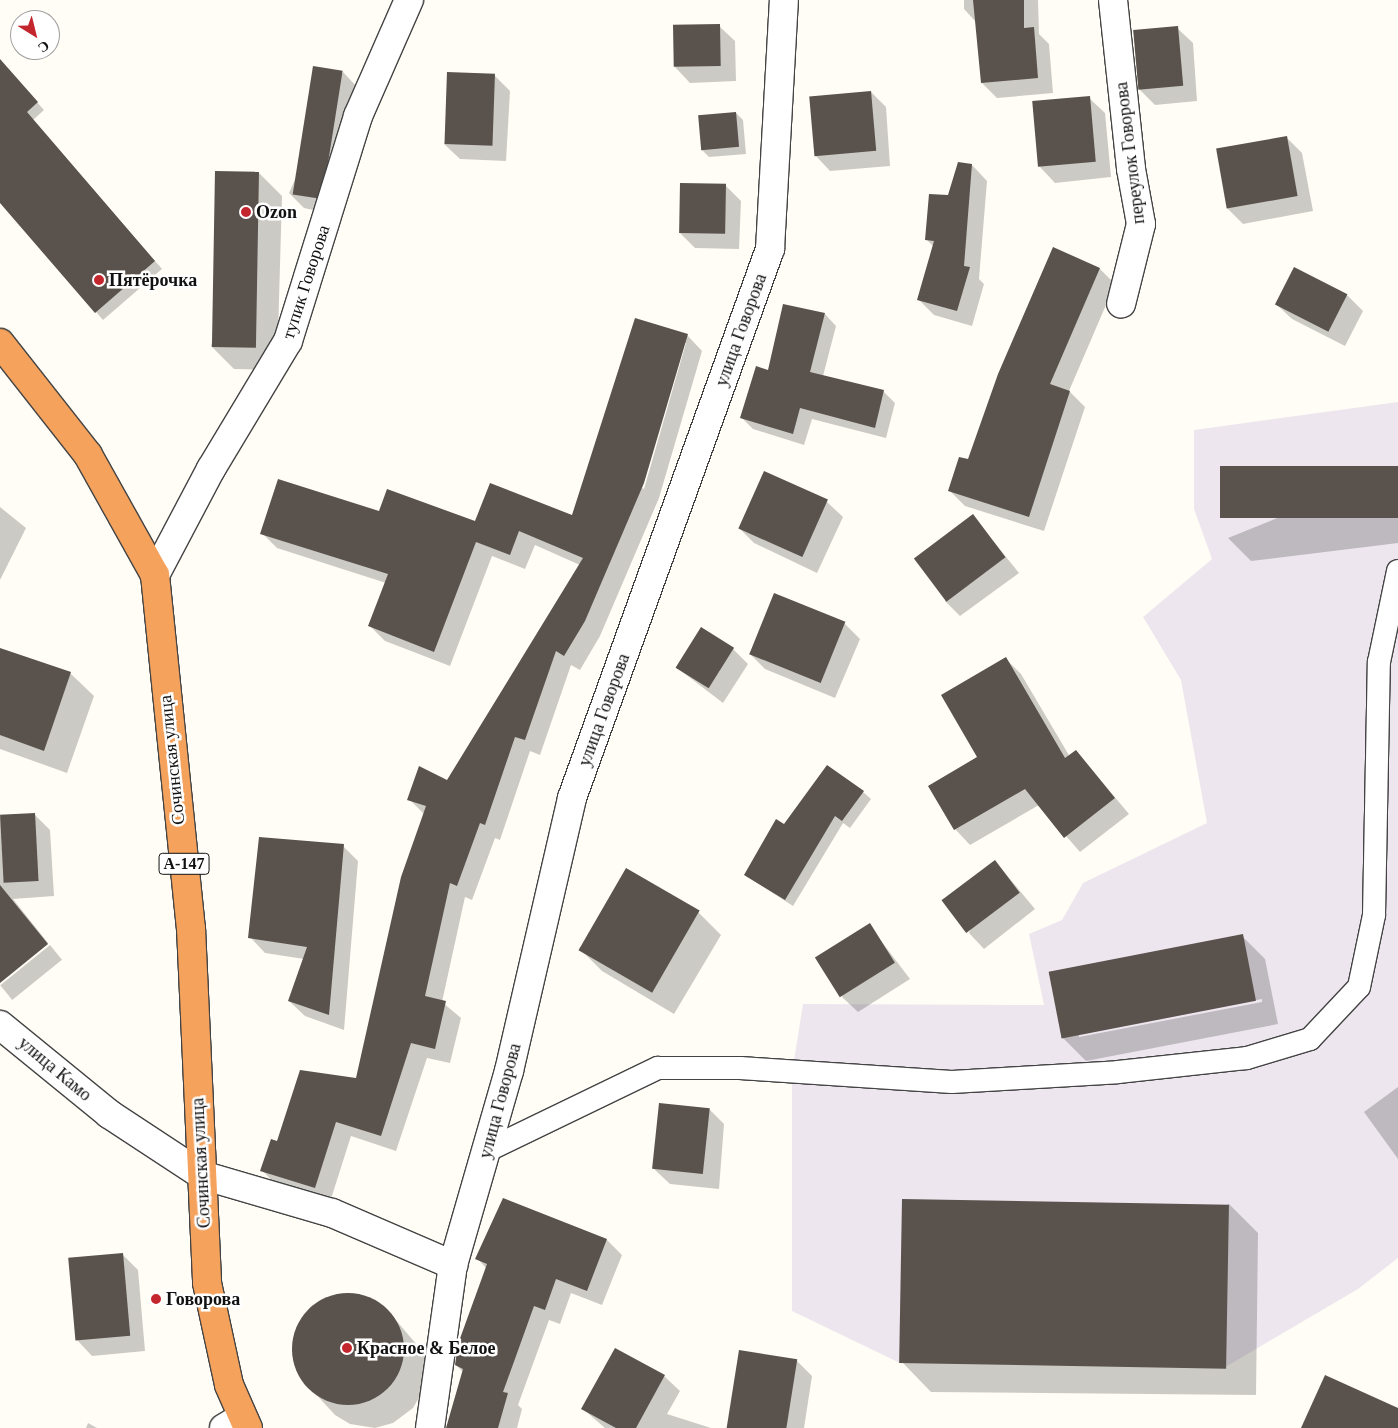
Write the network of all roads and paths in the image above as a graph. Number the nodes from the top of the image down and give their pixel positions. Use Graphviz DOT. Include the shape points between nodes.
graph roads {
  1 [pos="409,0"];
  2 [pos="784,0"];
  3 [pos="1113,0"];
  4 [pos="1121,304"];
  5 [pos="0,343"];
  6 [pos="1398,571"];
  7 [pos="156,575"];
  8 [pos="0,1025"];
  9 [pos="488,1150"];
  10 [pos="202,1175"];
  11 [pos="453,1265"];
  12 [pos="238,1424"];
  13 [pos="430,1428"];
  1 -- 7 [label="street, тупик Говорова" via="358,116 288,341 211,469"];
  2 -- 9 [label="street, улица Говорова" via="770,249 572,798"];
  3 -- 4 [label="street, переулок Говорова" via="1131,169 1142,224"];
  5 -- 7 [label="highway, Сочинская улица / А-147" via="32,378 88,454"];
  6 -- 9 [label="lane" via="1379,662 1374,915 1359,987 1310,1039 1247,1058 1118,1072 952,1082 740,1068 658,1068"];
  7 -- 10 [label="highway, Сочинская улица / А-147" via="191,928"];
  8 -- 10 [label="street, улица Камо" via="109,1114"];
  9 -- 11 [label="street, улица Говорова"];
  10 -- 11 [label="street, улица Камо" via="332,1213"];
  10 -- 12 [label="highway, Сочинская улица / А-147" via="207,1283"];
  11 -- 13 [label="street, улица Говорова"];
}
